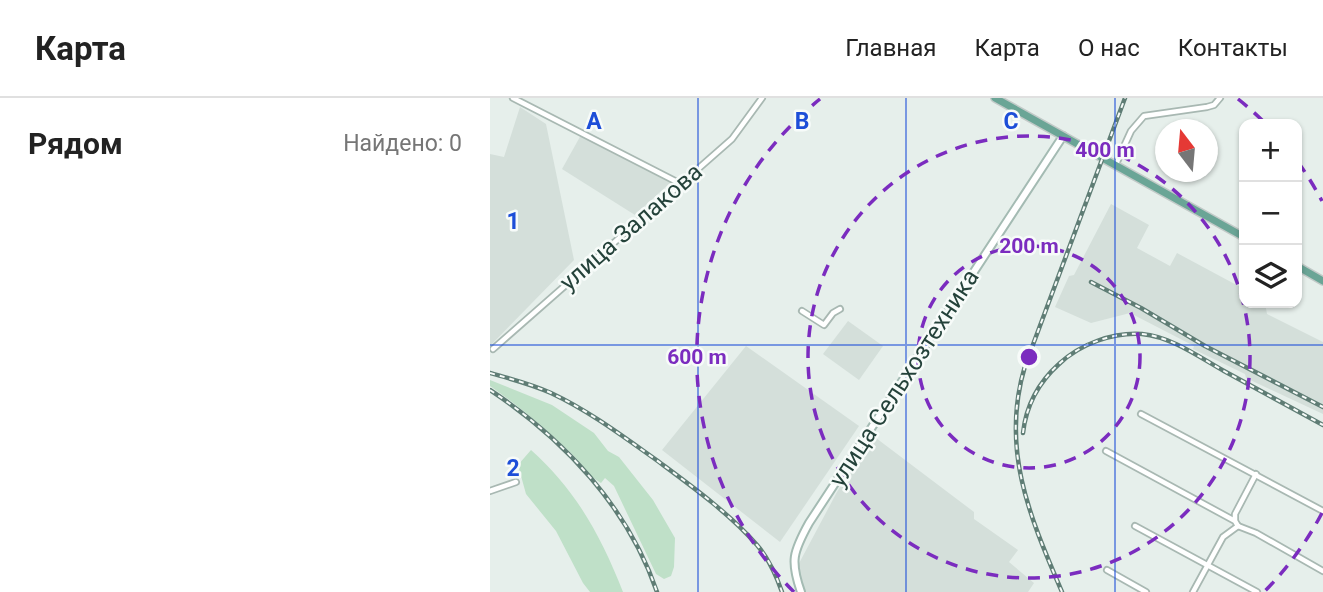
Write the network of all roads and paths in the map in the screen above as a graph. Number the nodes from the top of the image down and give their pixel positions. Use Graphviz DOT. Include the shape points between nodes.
graph roads {
  1 [pos="513,98"];
  2 [pos="762,98"];
  3 [pos="995,98"];
  4 [pos="1220,98"];
  5 [pos="1063,136"];
  6 [pos="1116,164"];
  7 [pos="681,184"];
  8 [pos="1239,234"];
  9 [pos="1302,269"];
  10 [pos="1323,281"];
  11 [pos="840,309"];
  12 [pos="802,310"];
  13 [pos="492,349"];
  14 [pos="1141,414"];
  15 [pos="1106,452"];
  16 [pos="1256,474"];
  17 [pos="516,482"];
  18 [pos="490,491"];
  19 [pos="1323,511"];
  20 [pos="1235,521"];
  21 [pos="1135,526"];
  22 [pos="1238,526"];
  23 [pos="1208,566"];
  24 [pos="1107,570"];
  25 [pos="1323,570"];
  26 [pos="801,592"];
  27 [pos="1146,592"];
  28 [pos="1193,592"];
  29 [pos="1257,592"];
  1 -- 7 [label="street"];
  2 -- 7 [label="street, улица Залакова" via="732,139"];
  3 -- 5 [label="main road"];
  4 -- 6 [label="street" via="1207,107 1144,116 1131,131"];
  5 -- 6 [label="main road"];
  5 -- 26 [label="street, улица Сельхозтехника" via="809,523 794,554"];
  6 -- 8 [label="main road"];
  7 -- 13 [label="street, улица Залакова"];
  9 -- 10 [label="main road"];
  11 -- 12 [label="street" via="824,324"];
  14 -- 16 [label="street"];
  15 -- 20 [label="street"];
  16 -- 19 [label="street"];
  16 -- 20 [label="street"];
  17 -- 18 [label="street"];
  20 -- 22 [label="street"];
  21 -- 23 [label="street"];
  22 -- 23 [label="street" via="1223,537"];
  22 -- 25 [label="street"];
  23 -- 28 [label="street"];
  23 -- 29 [label="street"];
  24 -- 27 [label="street"];
}
